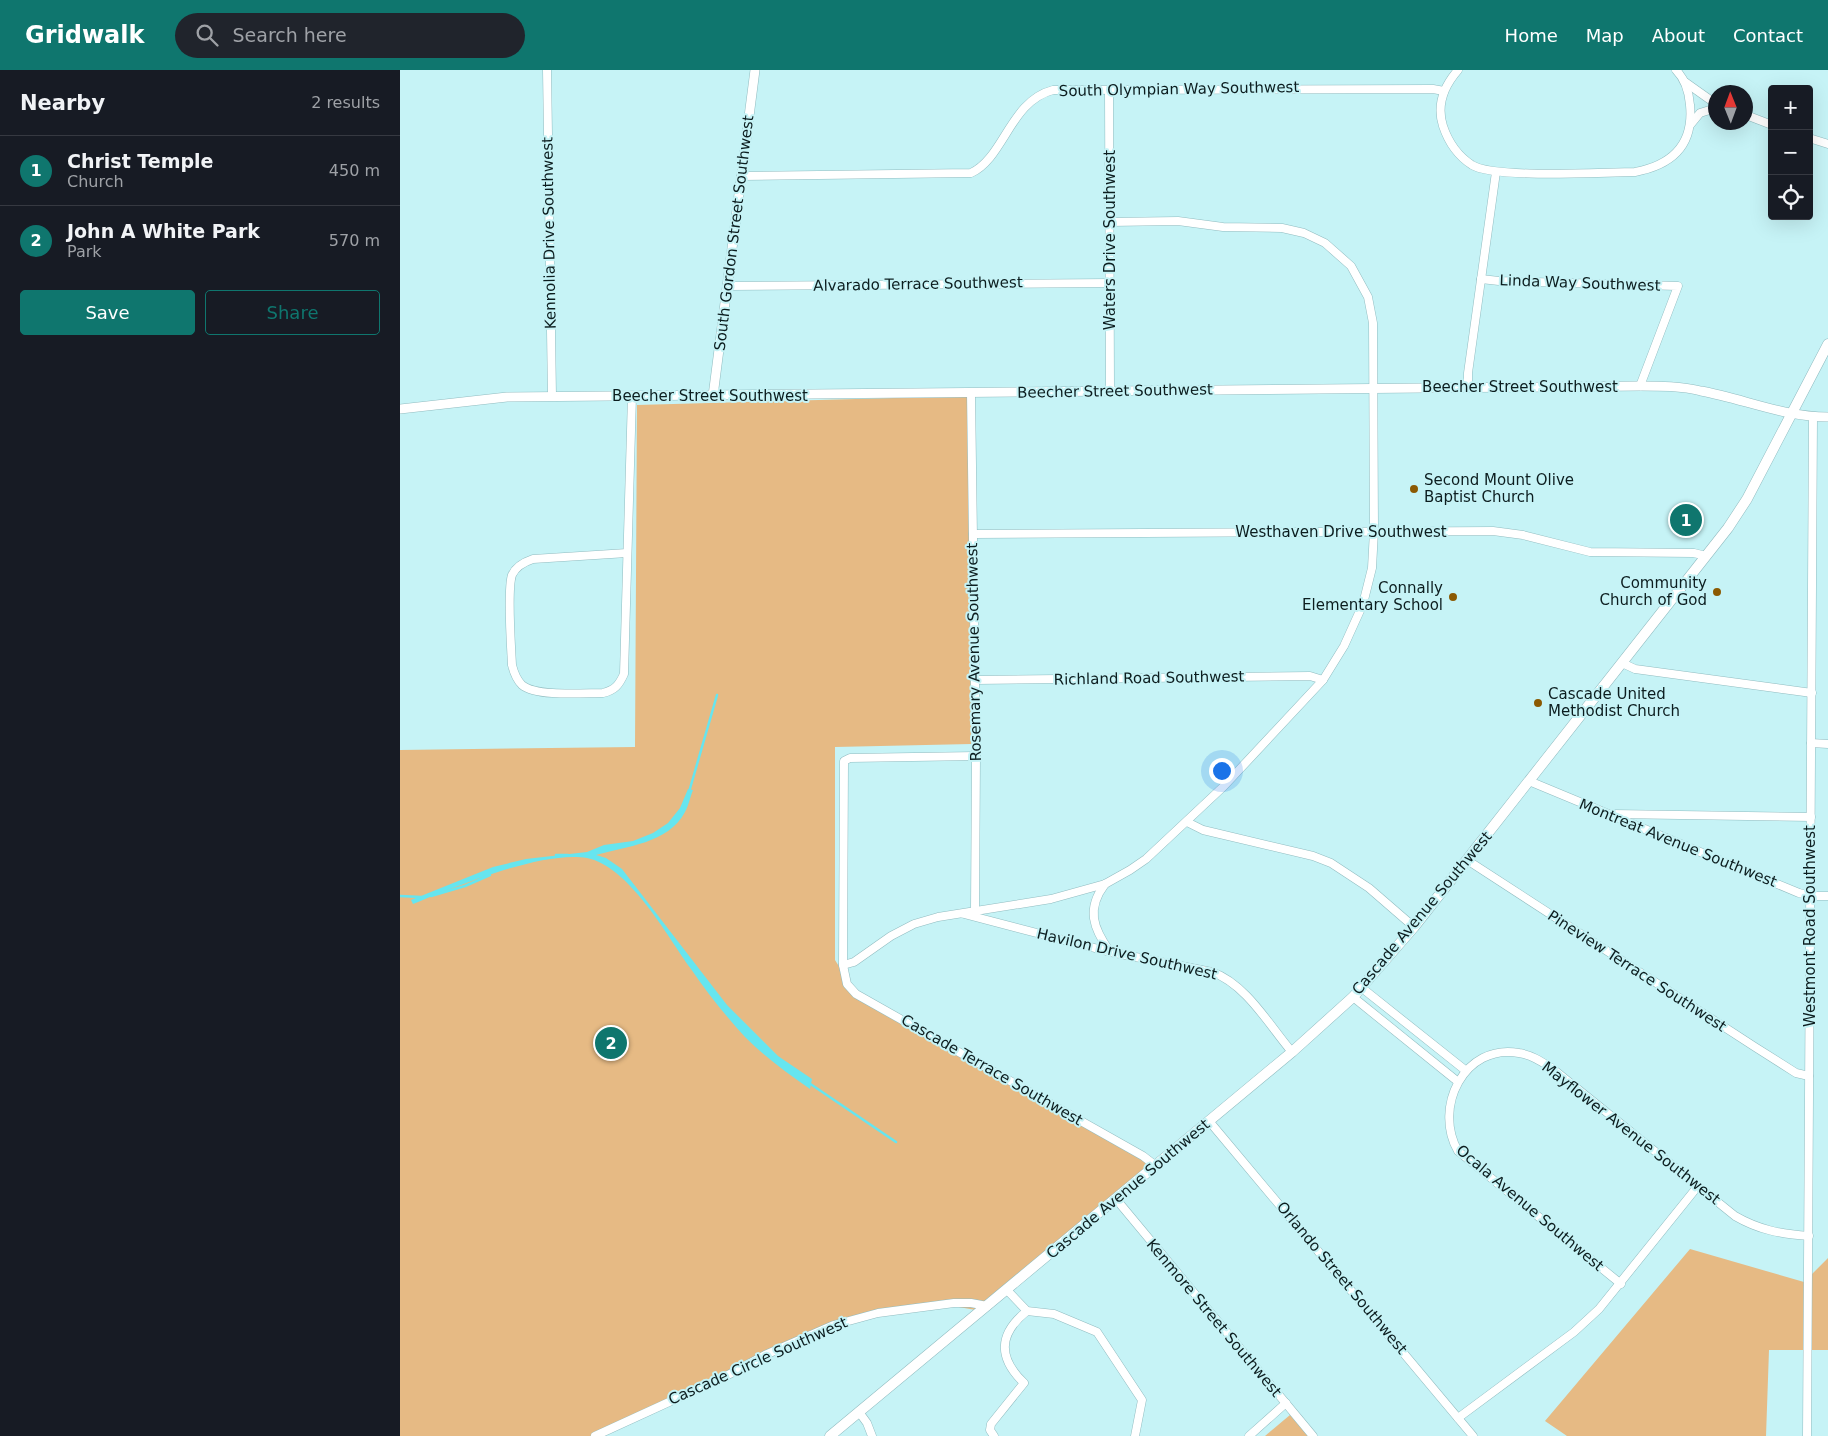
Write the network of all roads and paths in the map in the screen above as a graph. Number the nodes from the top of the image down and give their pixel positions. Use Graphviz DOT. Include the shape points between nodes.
graph roads {
  1 [pos="547,70"];
  2 [pos="755,70"];
  3 [pos="1458,70"];
  4 [pos="1676,70"];
  5 [pos="1684,81"];
  6 [pos="1109,90"];
  7 [pos="1444,91"];
  8 [pos="1708,98"];
  9 [pos="1708,110"];
  10 [pos="1753,118"];
  11 [pos="1768,123"];
  12 [pos="1690,126"];
  13 [pos="1813,139"];
  14 [pos="1828,144"];
  15 [pos="1496,172"];
  16 [pos="741,176"];
  17 [pos="1110,222"];
  18 [pos="1481,279"];
  19 [pos="1110,283"];
  20 [pos="727,286"];
  21 [pos="1828,344"];
  22 [pos="1468,386"];
  23 [pos="1640,386"];
  24 [pos="1373,388"];
  25 [pos="1110,391"];
  26 [pos="971,393"];
  27 [pos="552,396"];
  28 [pos="632,396"];
  29 [pos="713,396"];
  30 [pos="400,409"];
  31 [pos="1792,413"];
  32 [pos="1813,417"];
  33 [pos="1828,417"];
  34 [pos="1374,531"];
  35 [pos="973,534"];
  36 [pos="627,553"];
  37 [pos="1706,556"];
  38 [pos="1622,663"];
  39 [pos="975,680"];
  40 [pos="1323,680"];
  41 [pos="1812,693"];
  42 [pos="1811,744"];
  43 [pos="1828,744"];
  44 [pos="976,756"];
  45 [pos="1529,781"];
  46 [pos="1609,814"];
  47 [pos="1811,817"];
  48 [pos="1187,822"];
  49 [pos="1467,860"];
  50 [pos="1106,884"];
  51 [pos="1810,896"];
  52 [pos="1828,896"];
  53 [pos="975,911"];
  54 [pos="960,913"];
  55 [pos="1414,927"];
  56 [pos="1110,952"];
  57 [pos="843,965"];
  58 [pos="1362,988"];
  59 [pos="1353,997"];
  60 [pos="1292,1052"];
  61 [pos="1465,1070"];
  62 [pos="1810,1076"];
  63 [pos="1457,1081"];
  64 [pos="1209,1122"];
  65 [pos="1156,1166"];
  66 [pos="1698,1186"];
  67 [pos="1116,1200"];
  68 [pos="1809,1236"];
  69 [pos="1621,1284"];
  70 [pos="1007,1290"];
  71 [pos="987,1306"];
  72 [pos="1027,1311"];
  73 [pos="1286,1403"];
  74 [pos="859,1412"];
  75 [pos="1458,1418"];
  76 [pos="595,1436"];
  77 [pos="830,1436"];
  78 [pos="872,1436"];
  79 [pos="995,1436"];
  80 [pos="1135,1436"];
  81 [pos="1249,1436"];
  82 [pos="1313,1436"];
  83 [pos="1473,1436"];
  84 [pos="1806,1436"];
  1 -- 27 [label="street, Kennolia Drive Southwest"];
  2 -- 16 [label="street, South Gordon Street Southwest"];
  3 -- 7 [label="street"];
  4 -- 5 [label="street"];
  5 -- 8 [label="street"];
  5 -- 12 [label="street" via="1690,99"];
  6 -- 7 [label="street, South Olympian Way Southwest" via="1327,88"];
  6 -- 16 [label="street, South Olympian Way Southwest" via="1041,93 1029,103 984,165 971,172"];
  6 -- 17 [label="street, Waters Drive Southwest"];
  7 -- 15 [label="street" via="1440,105 1441,120 1454,148 1473,165"];
  9 -- 12 [label="street" via="1700,113"];
  10 -- 11 [label="street"];
  12 -- 15 [label="street" via="1684,143 1671,158 1653,169 1635,172"];
  13 -- 14 [label="street"];
  15 -- 18 [label="street"];
  16 -- 20 [label="street, South Gordon Street Southwest"];
  17 -- 19 [label="street, Waters Drive Southwest"];
  17 -- 24 [label="street" via="1178,221 1223,227 1282,228 1325,242 1351,266 1368,297 1373,323"];
  18 -- 22 [label="street"];
  18 -- 23 [label="street, Linda Way Southwest" via="1678,286"];
  19 -- 20 [label="street, Alvarado Terrace Southwest"];
  19 -- 25 [label="street, Waters Drive Southwest"];
  20 -- 29 [label="street, South Gordon Street Southwest"];
  21 -- 31 [label="main road, Cascade Avenue Southwest"];
  22 -- 23 [label="street, Beecher Street Southwest"];
  22 -- 24 [label="street, Beecher Street Southwest"];
  23 -- 31 [label="street, Beecher Street Southwest" via="1673,386 1702,391"];
  24 -- 25 [label="street, Beecher Street Southwest"];
  24 -- 34 [label="street"];
  25 -- 26 [label="street, Beecher Street Southwest"];
  26 -- 29 [label="street, Beecher Street Southwest"];
  26 -- 35 [label="street, Rosemary Avenue Southwest"];
  27 -- 28 [label="street, Beecher Street Southwest"];
  27 -- 30 [label="street, Beecher Street Southwest" via="478,398"];
  28 -- 29 [label="street, Beecher Street Southwest"];
  28 -- 36 [label="street"];
  31 -- 32 [label="street, Beecher Street Southwest"];
  31 -- 37 [label="main road, Cascade Avenue Southwest" via="1747,499"];
  32 -- 33 [label="street, Beecher Street Southwest"];
  32 -- 41 [label="street, Westmont Road Southwest"];
  34 -- 35 [label="street, Westhaven Drive Southwest"];
  34 -- 37 [label="street, Westhaven Drive Southwest" via="1493,531 1590,552"];
  34 -- 40 [label="street" via="1372,568 1363,604 1344,646"];
  35 -- 39 [label="street, Rosemary Avenue Southwest"];
  36 -- 36 [label="street" via="624,674 620,684 603,693 538,692 523,686 515,676 512,664 511,584 516,569 533,559"];
  37 -- 38 [label="main road, Cascade Avenue Southwest"];
  38 -- 41 [label="street" via="1635,669"];
  38 -- 45 [label="main road, Cascade Avenue Southwest"];
  39 -- 40 [label="street, Richland Road Southwest" via="1310,676"];
  39 -- 44 [label="street, Rosemary Avenue Southwest"];
  40 -- 48 [label="street"];
  41 -- 42 [label="street, Westmont Road Southwest"];
  42 -- 43 [label="street"];
  42 -- 47 [label="street, Westmont Road Southwest"];
  44 -- 53 [label="street, Rosemary Avenue Southwest"];
  44 -- 57 [label="street, Cascade Terrace Southwest" via="850,758 844,761"];
  45 -- 46 [label="street, Montreat Avenue Southwest"];
  45 -- 49 [label="main road, Cascade Avenue Southwest"];
  46 -- 47 [label="street"];
  46 -- 51 [label="street, Montreat Avenue Southwest"];
  47 -- 51 [label="street, Westmont Road Southwest"];
  48 -- 50 [label="street" via="1146,859"];
  48 -- 55 [label="street" via="1203,830 1331,863 1369,888"];
  49 -- 55 [label="main road, Cascade Avenue Southwest"];
  49 -- 62 [label="street, Pineview Terrace Southwest" via="1796,1073"];
  50 -- 53 [label="street" via="1051,899"];
  50 -- 56 [label="street" via="1095,901 1093,918 1098,936"];
  51 -- 52 [label="street, Montreat Avenue Southwest"];
  51 -- 62 [label="street, Westmont Road Southwest"];
  53 -- 54 [label="street"];
  54 -- 56 [label="street, Havilon Drive Southwest"];
  54 -- 57 [label="street" via="914,924 854,962"];
  55 -- 58 [label="main road, Cascade Avenue Southwest"];
  56 -- 60 [label="street, Havilon Drive Southwest" via="1226,977 1240,988"];
  57 -- 65 [label="street, Cascade Terrace Southwest" via="847,984 856,994"];
  58 -- 59 [label="main road, Cascade Avenue Southwest"];
  58 -- 61 [label="street"];
  59 -- 60 [label="main road, Cascade Avenue Southwest"];
  59 -- 63 [label="street"];
  60 -- 64 [label="main road, Cascade Avenue Southwest"];
  61 -- 63 [label="street, Ocala Avenue Southwest"];
  61 -- 66 [label="street, Mayflower Avenue Southwest" via="1481,1058 1499,1053 1518,1052 1536,1058"];
  62 -- 68 [label="street, Westmont Road Southwest"];
  63 -- 69 [label="street, Ocala Avenue Southwest" via="1449,1101 1448,1126 1458,1151"];
  64 -- 65 [label="main road, Cascade Avenue Southwest"];
  64 -- 75 [label="street, Orlando Street Southwest"];
  65 -- 67 [label="main road, Cascade Avenue Southwest"];
  66 -- 68 [label="street, Mayflower Avenue Southwest" via="1753,1226 1780,1234"];
  66 -- 69 [label="street"];
  67 -- 70 [label="main road, Cascade Avenue Southwest"];
  67 -- 73 [label="street, Kenmore Street Southwest"];
  68 -- 84 [label="street, Westmont Road Southwest"];
  69 -- 75 [label="street" via="1574,1332"];
  70 -- 71 [label="main road, Cascade Avenue Southwest"];
  70 -- 72 [label="street"];
  71 -- 74 [label="main road, Cascade Avenue Southwest"];
  71 -- 76 [label="street, Cascade Circle Southwest" via="954,1303 878,1314 834,1325"];
  72 -- 79 [label="street" via="1008,1332 1004,1349 1008,1363 1024,1383 992,1424 990,1430"];
  72 -- 80 [label="street" via="1054,1314 1097,1332 1142,1400"];
  73 -- 81 [label="street"];
  73 -- 82 [label="street, Kenmore Street Southwest"];
  74 -- 77 [label="main road, Cascade Avenue Southwest"];
  74 -- 78 [label="street"];
  75 -- 83 [label="street, Orlando Street Southwest"];
}
